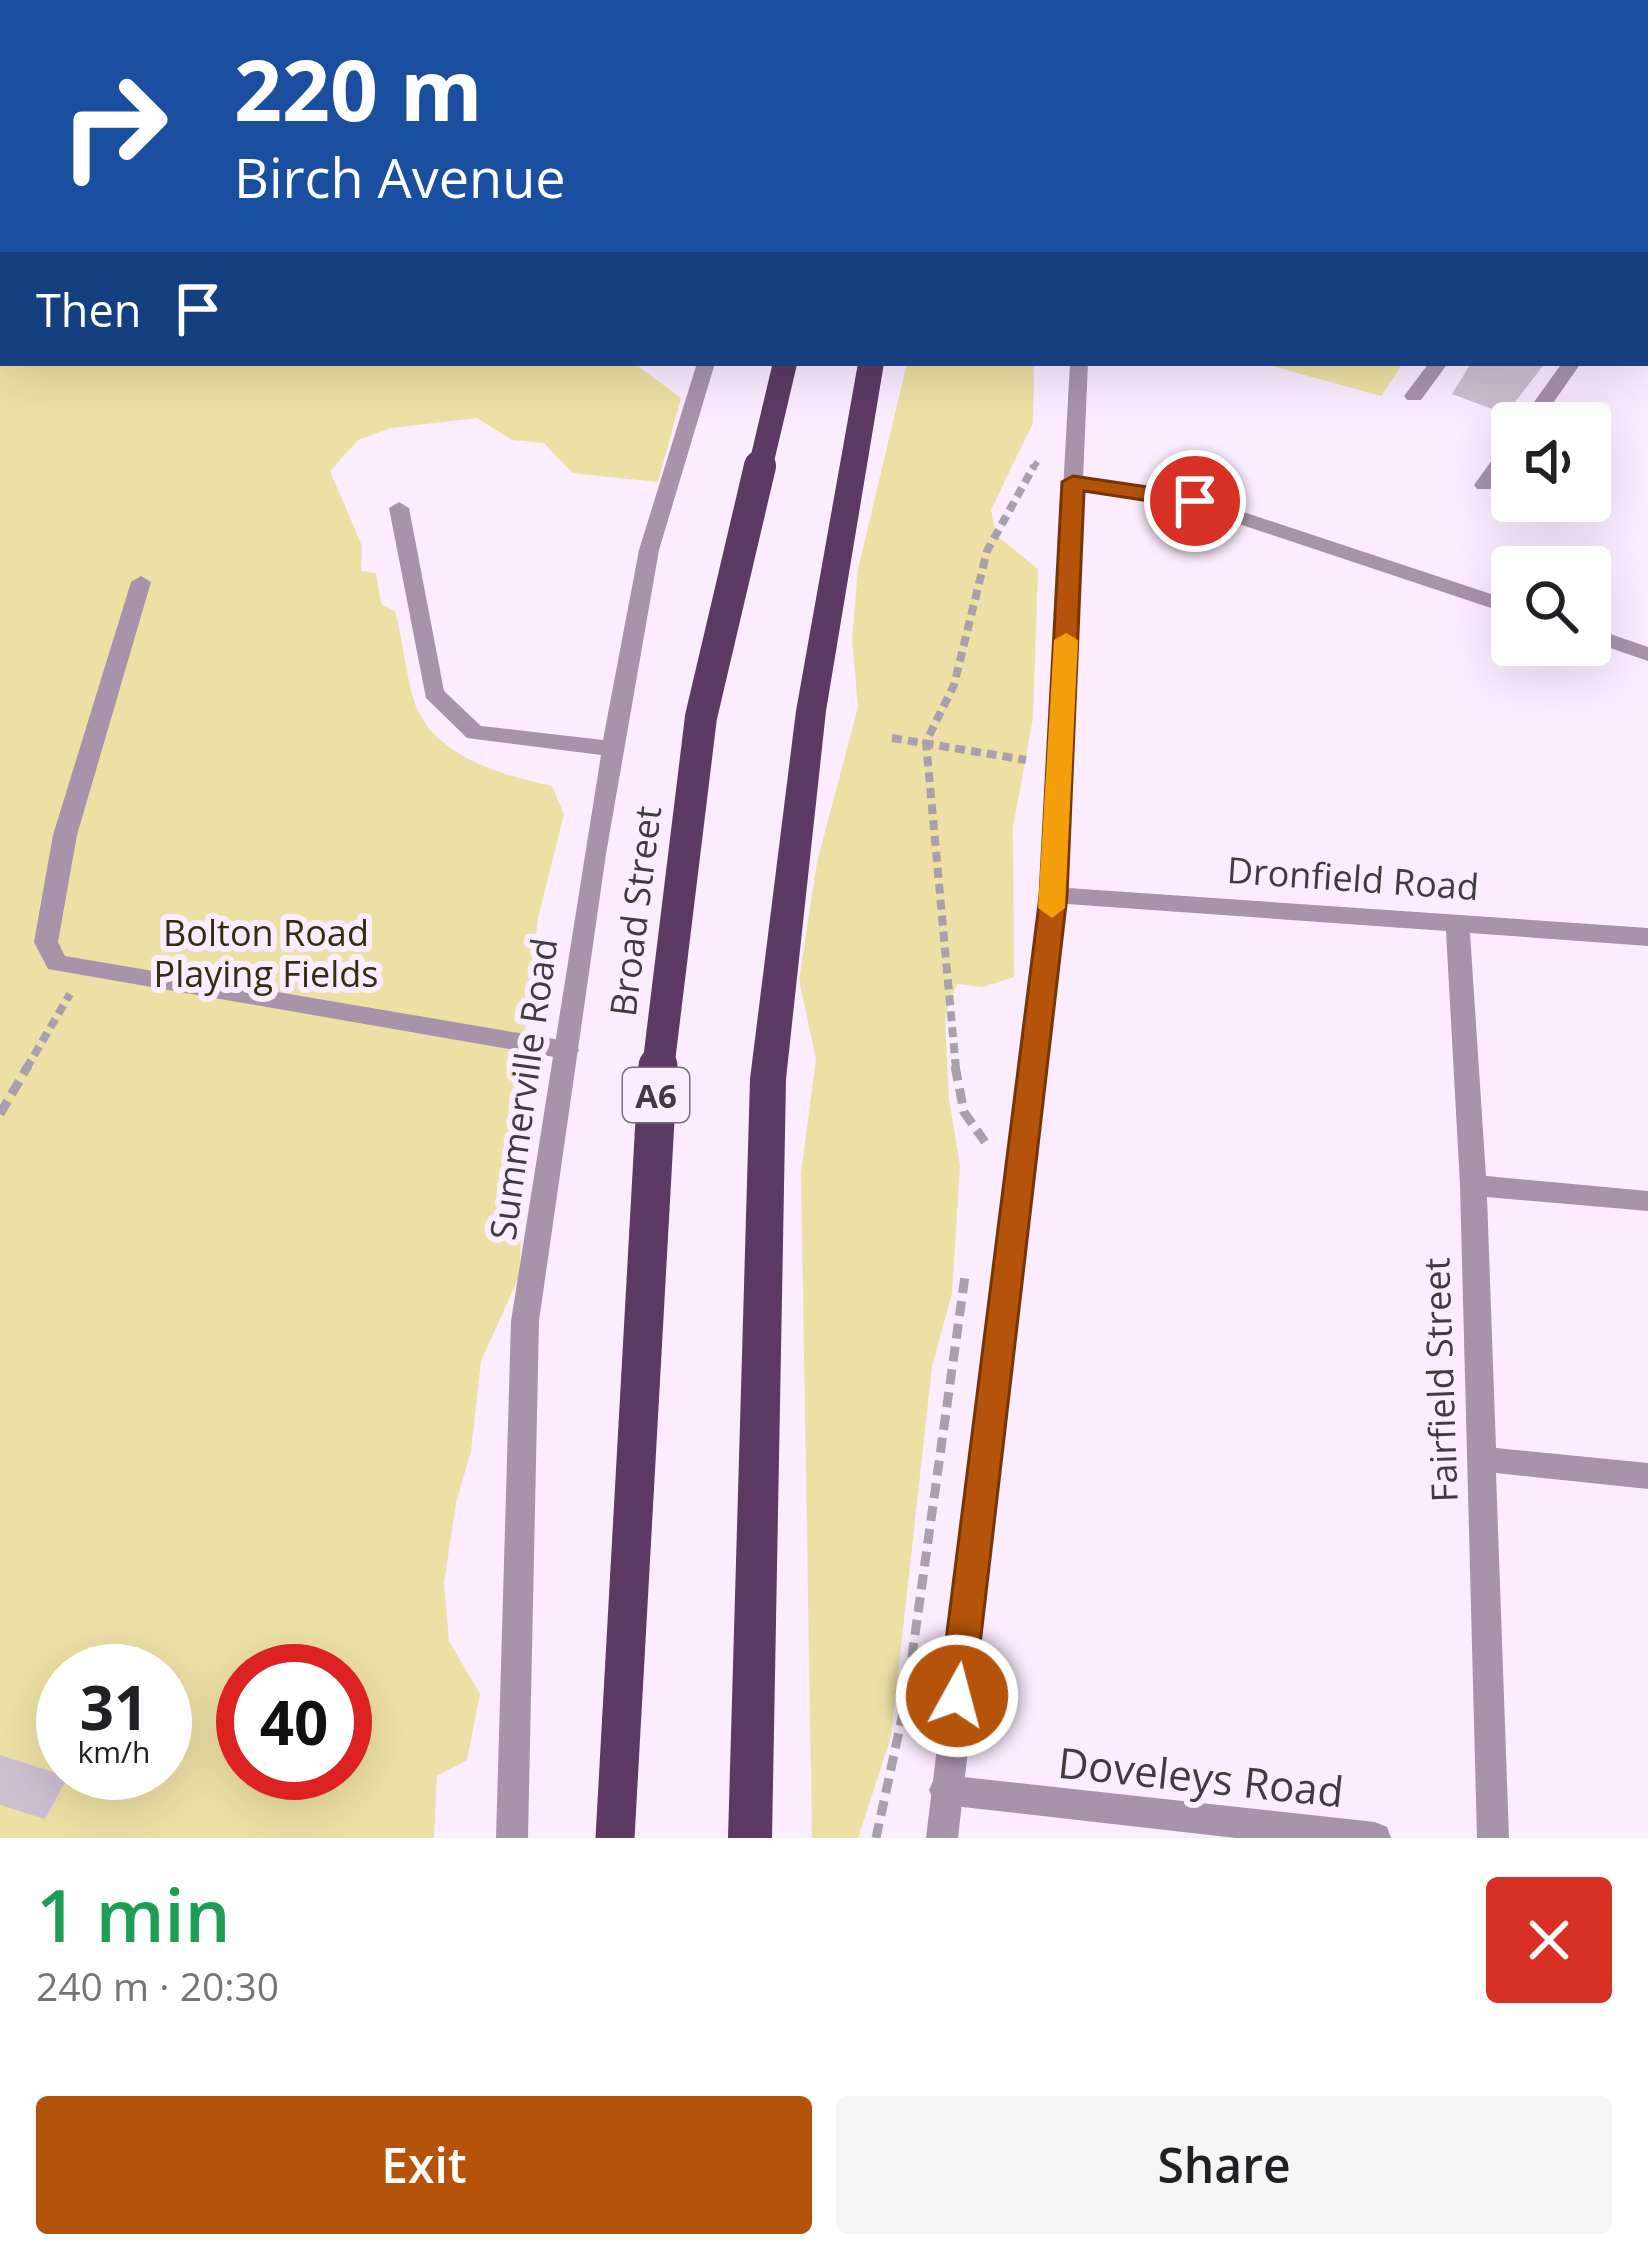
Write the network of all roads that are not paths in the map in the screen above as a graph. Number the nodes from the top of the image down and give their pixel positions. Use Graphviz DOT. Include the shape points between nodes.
graph roads {
  1 [pos="705,366"];
  2 [pos="783,366"];
  3 [pos="870,366"];
  4 [pos="1079,366"];
  5 [pos="1437,366"];
  6 [pos="1570,366"];
  7 [pos="1414,396"];
  8 [pos="1544,402"];
  9 [pos="1491,475"];
  10 [pos="1073,482"];
  11 [pos="1484,485"];
  12 [pos="399,508"];
  13 [pos="141,582"];
  14 [pos="1491,601"];
  15 [pos="1611,641"];
  16 [pos="1648,654"];
  17 [pos="613,749"];
  18 [pos="1053,896"];
  19 [pos="1457,921"];
  20 [pos="1648,938"];
  21 [pos="566,1050"];
  22 [pos="1473,1185"];
  23 [pos="1648,1201"];
  24 [pos="1481,1459"];
  25 [pos="1648,1476"];
  26 [pos="945,1790"];
  27 [pos="512,1838"];
  28 [pos="615,1838"];
  29 [pos="750,1838"];
  30 [pos="942,1838"];
  31 [pos="1375,1838"];
  32 [pos="1493,1838"];
  1 -- 17 [label="street, Summerville Road" via="649,550"];
  2 -- 28 [label="highway, Broad Street / A6, bridge" via="701,718 657,1076"];
  3 -- 29 [label="highway" via="811,711 768,1079"];
  4 -- 10 [label="street"];
  5 -- 7 [label="street"];
  6 -- 8 [label="street"];
  9 -- 11 [label="street"];
  10 -- 14 [label="street" via="1195,501"];
  10 -- 18 [label="street"];
  12 -- 17 [label="street" via="434,693 475,733"];
  13 -- 21 [label="street" via="65,835 46,942 57,962"];
  15 -- 16 [label="street"];
  17 -- 21 [label="street, Summerville Road"];
  18 -- 19 [label="street, Dronfield Road"];
  18 -- 26 [label="street"];
  19 -- 20 [label="street, Dronfield Road"];
  19 -- 22 [label="street, Fairfield Street"];
  21 -- 27 [label="street, Summerville Road" via="525,1321"];
  22 -- 23 [label="street"];
  22 -- 24 [label="street, Fairfield Street"];
  24 -- 25 [label="street"];
  24 -- 32 [label="street, Fairfield Street"];
  26 -- 30 [label="street"];
  26 -- 31 [label="street, Doveleys Road"];
}
